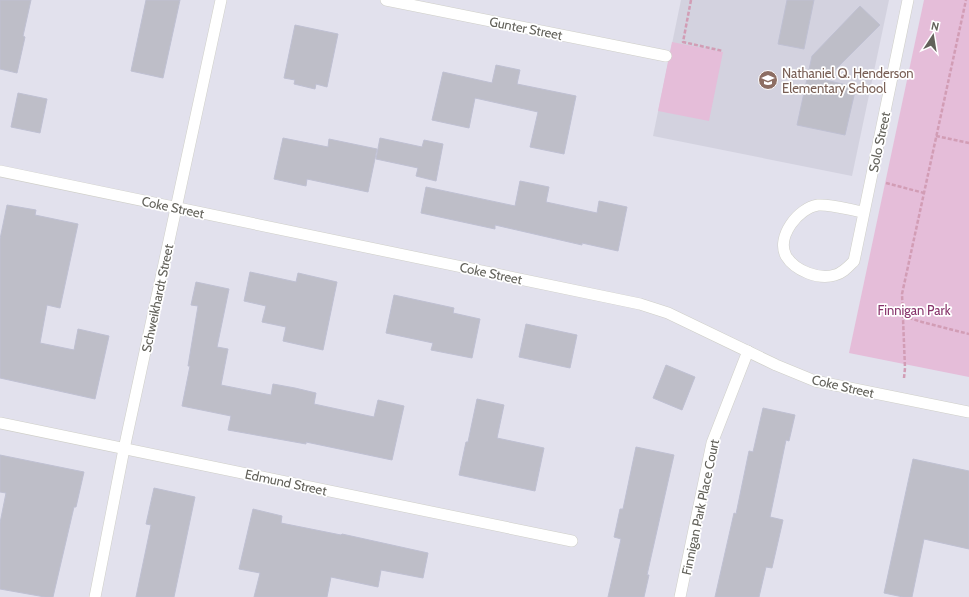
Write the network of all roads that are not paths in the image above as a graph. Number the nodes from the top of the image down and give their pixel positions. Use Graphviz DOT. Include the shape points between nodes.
graph roads {
  1 [pos="221,0"];
  2 [pos="386,0"];
  3 [pos="908,0"];
  4 [pos="666,56"];
  5 [pos="0,171"];
  6 [pos="176,207"];
  7 [pos="863,212"];
  8 [pos="748,351"];
  9 [pos="969,412"];
  10 [pos="0,423"];
  11 [pos="124,449"];
  12 [pos="572,541"];
  13 [pos="95,597"];
  14 [pos="680,597"];
  1 -- 6 [label="street, Schweikhardt Street"];
  2 -- 4 [label="street, Gunter Street"];
  3 -- 7 [label="street, Solo Street"];
  5 -- 6 [label="street, Coke Street"];
  6 -- 8 [label="street, Coke Street" via="640,304 668,313"];
  6 -- 11 [label="street, Schweikhardt Street"];
  7 -- 7 [label="street, Solo Street" via="817,205 808,209 798,215 786,232 786,255 793,265 807,272 820,276 840,273 854,261"];
  8 -- 9 [label="street, Coke Street" via="815,381"];
  8 -- 14 [label="street, Finnigan Park Place Court" via="712,443"];
  10 -- 11 [label="street, Edmund Street"];
  11 -- 12 [label="street, Edmund Street"];
  11 -- 13 [label="street, Schweikhardt Street"];
}
